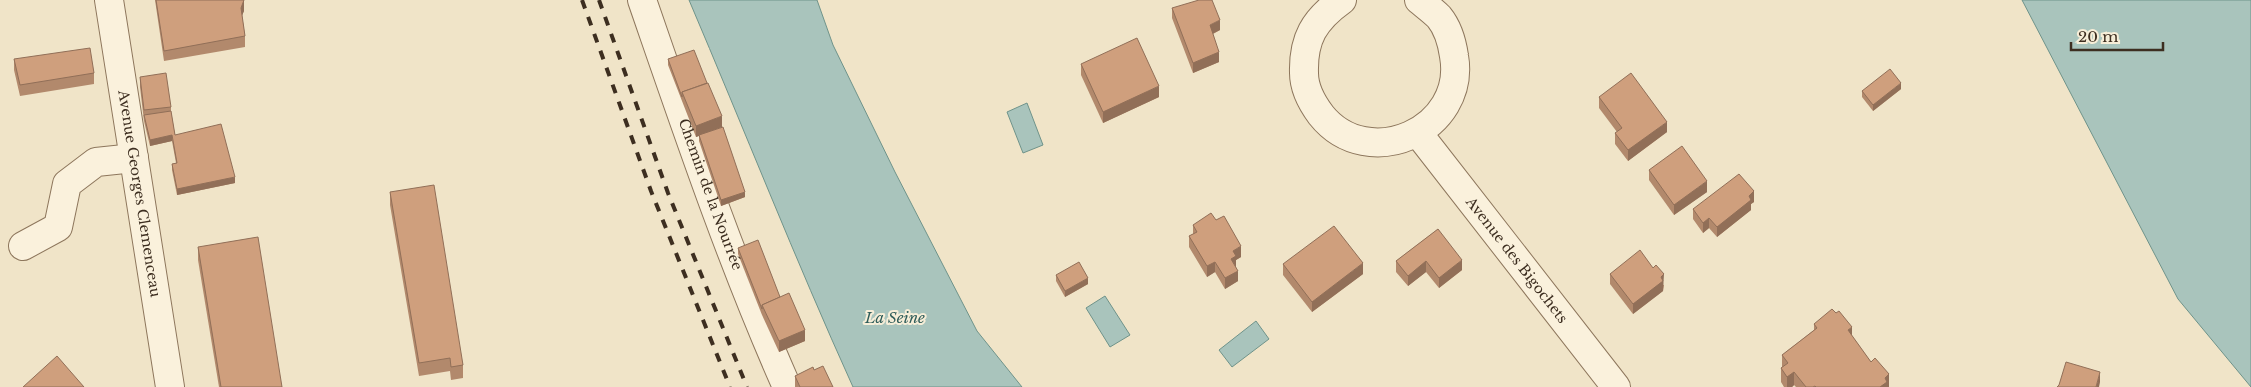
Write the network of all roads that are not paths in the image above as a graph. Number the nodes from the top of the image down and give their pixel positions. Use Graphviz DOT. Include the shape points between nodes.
graph roads {
  1 [pos="109,0"];
  2 [pos="642,0"];
  3 [pos="1342,0"];
  4 [pos="1419,0"];
  5 [pos="1418,133"];
  6 [pos="134,158"];
  7 [pos="23,246"];
  8 [pos="170,387"];
  9 [pos="787,387"];
  10 [pos="1616,387"];
  1 -- 6 [label="street, Avenue Georges Clemenceau"];
  2 -- 9 [label="street, Chemin de la Nourrée" via="743,282"];
  3 -- 5 [label="street" via="1325,12 1311,32 1304,56 1304,80 1312,103 1327,122 1347,136 1371,142 1395,141"];
  4 -- 5 [label="street" via="1439,18 1452,41 1456,67 1452,93 1438,116"];
  5 -- 10 [label="street, Avenue des Bigochets"];
  6 -- 7 [label="street" via="96,162 67,184 58,227"];
  6 -- 8 [label="street, Avenue Georges Clemenceau"];
}
